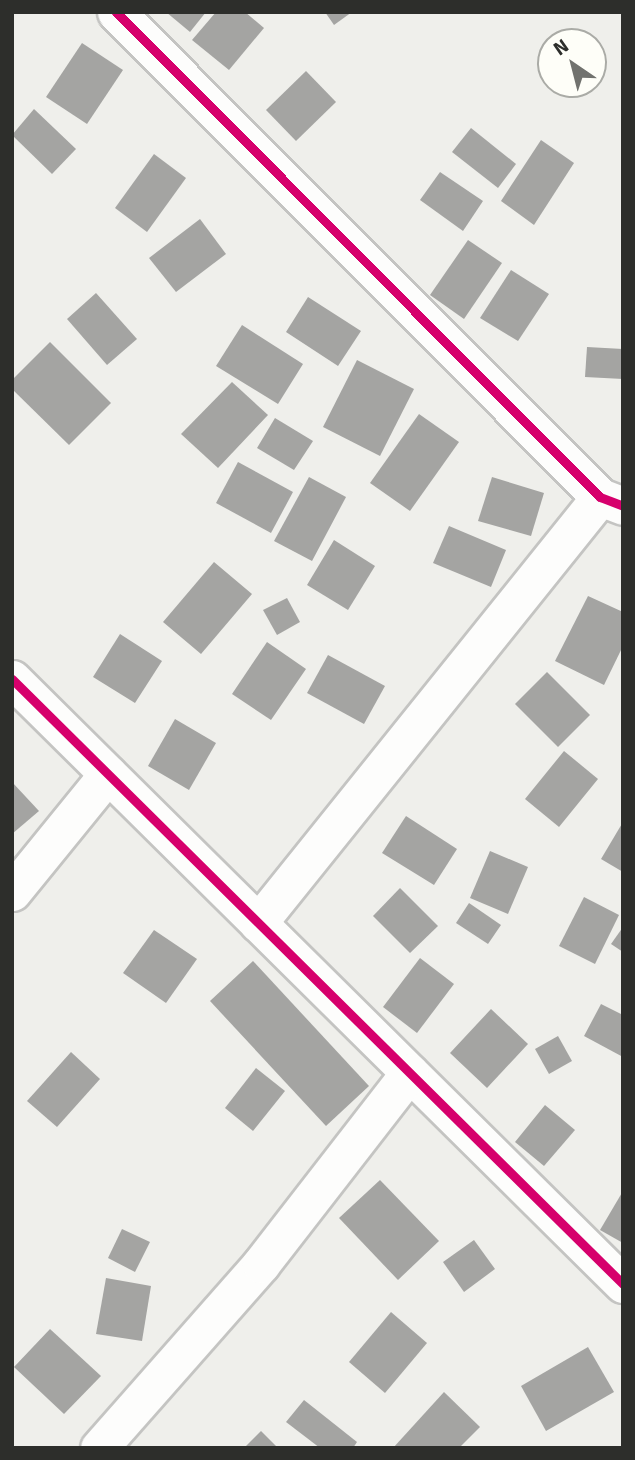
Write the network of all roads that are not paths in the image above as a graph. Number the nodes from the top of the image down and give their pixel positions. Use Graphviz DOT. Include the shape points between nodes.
graph roads {
  1 [pos="116,12"];
  2 [pos="611,501"];
  3 [pos="12,679"];
  4 [pos="108,774"];
  5 [pos="12,892"];
  6 [pos="258,923"];
  7 [pos="409,1073"];
  8 [pos="623,1283"];
  9 [pos="99,1448"];
  1 -- 2 [label="street"];
  2 -- 6 [label="street"];
  3 -- 4 [label="street"];
  4 -- 5 [label="street"];
  4 -- 6 [label="street"];
  6 -- 7 [label="street"];
  7 -- 8 [label="street"];
  7 -- 9 [label="street" via="261,1265"];
}
